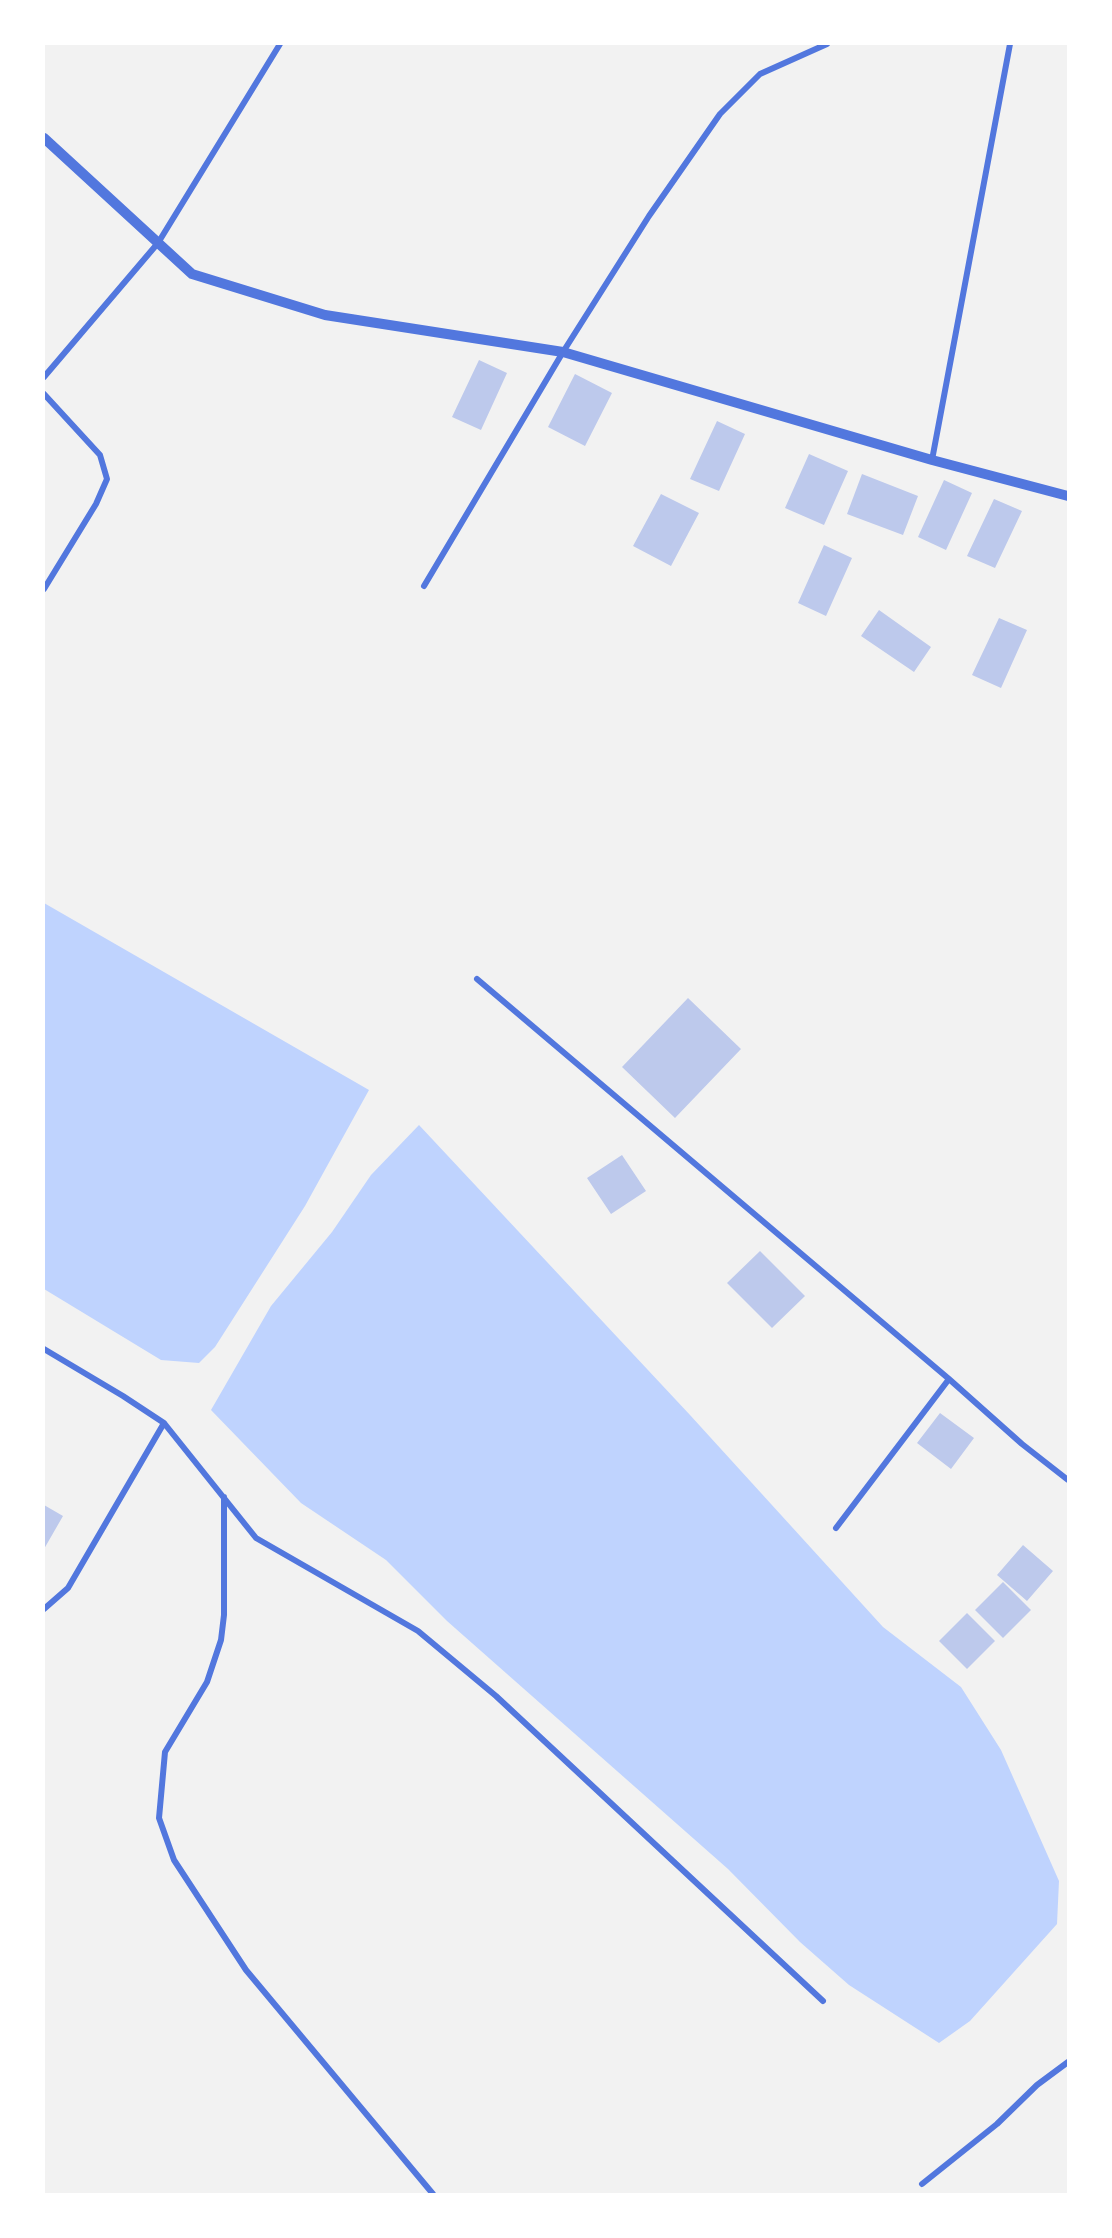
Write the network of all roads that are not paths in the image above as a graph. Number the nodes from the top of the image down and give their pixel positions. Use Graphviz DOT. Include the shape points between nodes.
graph roads {
  1 [pos="280,44"];
  2 [pos="827,44"];
  3 [pos="1010,44"];
  4 [pos="44,138"];
  5 [pos="158,243"];
  6 [pos="563,352"];
  7 [pos="44,377"];
  8 [pos="44,394"];
  9 [pos="932,460"];
  10 [pos="1068,496"];
  11 [pos="424,586"];
  12 [pos="44,589"];
  13 [pos="477,979"];
  14 [pos="44,1349"];
  15 [pos="949,1378"];
  16 [pos="164,1423"];
  17 [pos="1067,1477"];
  18 [pos="224,1496"];
  19 [pos="836,1528"];
  20 [pos="44,1610"];
  21 [pos="823,2001"];
  22 [pos="1068,2062"];
  23 [pos="922,2184"];
  24 [pos="434,2194"];
  1 -- 5 [label="street"];
  2 -- 6 [label="street" via="760,74 720,114"];
  3 -- 9 [label="street"];
  4 -- 5 [label="street"];
  5 -- 6 [label="street" via="192,274 325,315"];
  5 -- 7 [label="street"];
  6 -- 9 [label="street"];
  6 -- 11 [label="street"];
  8 -- 12 [label="street" via="100,455 107,479"];
  9 -- 10 [label="street"];
  13 -- 15 [label="street"];
  14 -- 16 [label="street"];
  15 -- 17 [label="street" via="1022,1444"];
  15 -- 19 [label="street"];
  16 -- 18 [label="street"];
  16 -- 20 [label="street" via="68,1588"];
  18 -- 21 [label="street" via="256,1538 418,1631 496,1696"];
  18 -- 24 [label="street" via="221,1640 207,1682 165,1752 159,1818 174,1860 246,1970"];
  22 -- 23 [label="street"];
}
